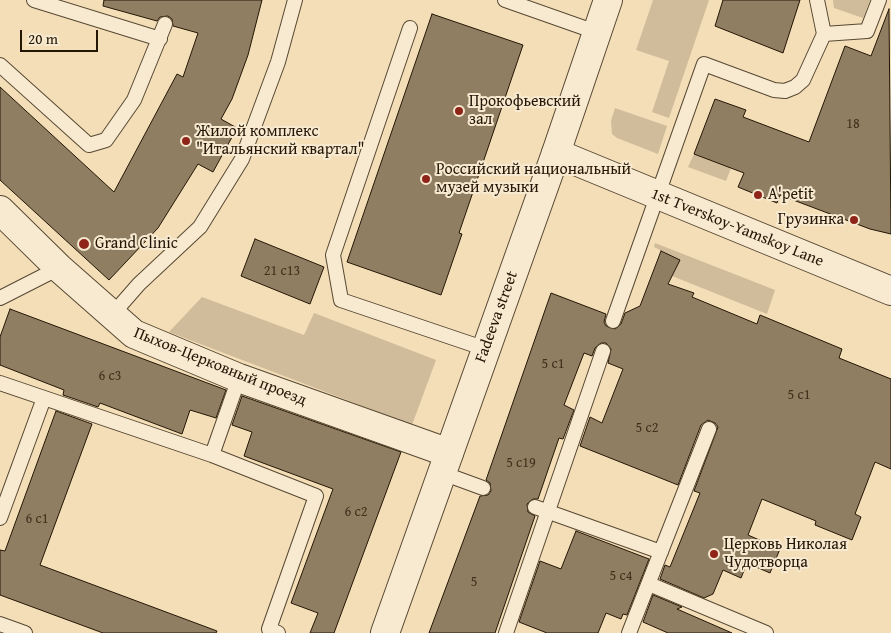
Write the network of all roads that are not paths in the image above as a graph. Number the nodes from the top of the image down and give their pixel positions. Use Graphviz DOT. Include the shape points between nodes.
graph roads {
  1 [pos="34,0"];
  2 [pos="295,0"];
  3 [pos="505,0"];
  4 [pos="608,0"];
  5 [pos="817,0"];
  6 [pos="880,0"];
  7 [pos="165,24"];
  8 [pos="410,28"];
  9 [pos="596,32"];
  10 [pos="824,34"];
  11 [pos="160,39"];
  12 [pos="0,65"];
  13 [pos="556,154"];
  14 [pos="657,196"];
  15 [pos="0,210"];
  16 [pos="59,268"];
  17 [pos="891,290"];
  18 [pos="2,301"];
  19 [pos="111,316"];
  20 [pos="613,321"];
  21 [pos="486,349"];
  22 [pos="603,351"];
  23 [pos="239,378"];
  24 [pos="0,383"];
  25 [pos="44,398"];
  26 [pos="709,429"];
  27 [pos="212,455"];
  28 [pos="445,463"];
  29 [pos="483,488"];
  30 [pos="541,509"];
  31 [pos="0,518"];
  32 [pos="661,552"];
  33 [pos="648,584"];
  34 [pos="0,624"];
  35 [pos="388,632"];
  36 [pos="25,633"];
  37 [pos="278,633"];
  38 [pos="506,633"];
  39 [pos="629,633"];
  40 [pos="766,633"];
  1 -- 11 [label="lane"];
  2 -- 19 [label="lane" via="278,62 242,159 200,228 139,284"];
  3 -- 9 [label="lane"];
  4 -- 9 [label="street, Fadeeva street"];
  5 -- 10 [label="lane"];
  6 -- 10 [label="lane" via="867,31"];
  7 -- 11 [label="lane"];
  8 -- 21 [label="lane" via="333,255 341,300"];
  9 -- 13 [label="street, Fadeeva street"];
  10 -- 14 [label="lane" via="803,80 785,91 774,90 704,64"];
  11 -- 12 [label="lane" via="134,100 106,140 89,145"];
  13 -- 14 [label="street, 1st Tverskoy-Yamskoy Lane"];
  13 -- 21 [label="street, Fadeeva street"];
  14 -- 17 [label="street, 1st Tverskoy-Yamskoy Lane"];
  14 -- 20 [label="lane"];
  15 -- 16 [label="street, Пыхов-Церковный проезд"];
  16 -- 18 [label="lane"];
  16 -- 19 [label="street, Пыхов-Церковный проезд"];
  19 -- 23 [label="street, Пыхов-Церковный проезд" via="134,334"];
  21 -- 28 [label="street, Fadeeva street"];
  22 -- 30 [label="lane"];
  23 -- 27 [label="lane"];
  23 -- 28 [label="street, Пыхов-Церковный проезд"];
  24 -- 25 [label="lane"];
  25 -- 27 [label="lane"];
  25 -- 31 [label="lane"];
  26 -- 32 [label="lane"];
  27 -- 37 [label="lane" via="316,496 268,630"];
  28 -- 29 [label="lane"];
  28 -- 35 [label="street, Fadeeva street"];
  30 -- 32 [label="lane"];
  30 -- 38 [label="lane"];
  32 -- 33 [label="lane"];
  33 -- 39 [label="lane"];
  33 -- 40 [label="lane"];
  34 -- 36 [label="lane"];
}
